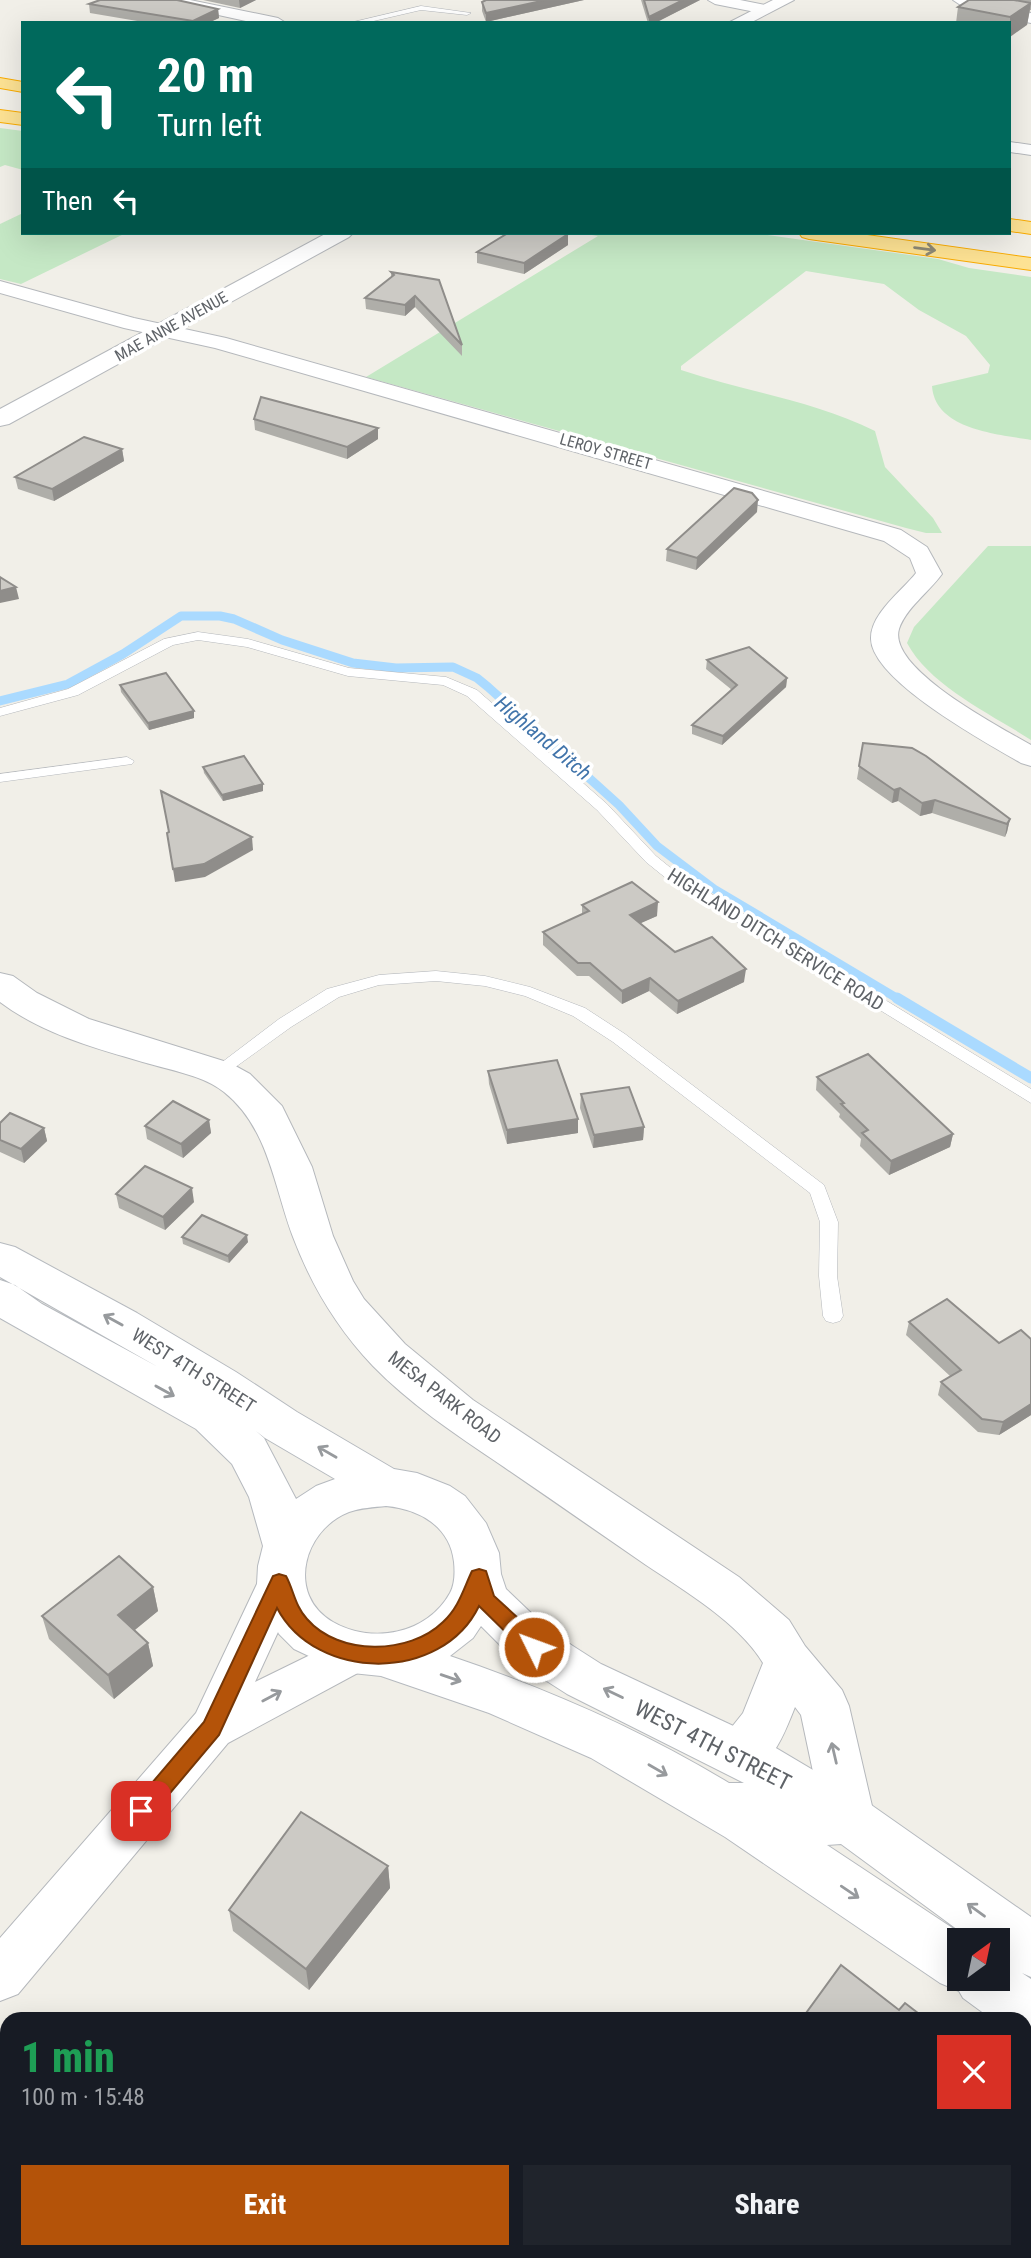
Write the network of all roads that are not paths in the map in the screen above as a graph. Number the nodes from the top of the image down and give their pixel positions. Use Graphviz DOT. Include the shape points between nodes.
graph roads {
  1 [pos="168,0"];
  2 [pos="715,0"];
  3 [pos="786,0"];
  4 [pos="960,0"];
  5 [pos="765,9"];
  6 [pos="467,13"];
  7 [pos="1031,18"];
  8 [pos="268,21"];
  9 [pos="362,21"];
  10 [pos="740,21"];
  11 [pos="0,83"];
  12 [pos="21,87"];
  13 [pos="0,116"];
  14 [pos="21,120"];
  15 [pos="1011,147"];
  16 [pos="1031,150"];
  17 [pos="1011,225"];
  18 [pos="1031,228"];
  19 [pos="338,235"];
  20 [pos="823,235"];
  21 [pos="1031,264"];
  22 [pos="0,287"];
  23 [pos="163,331"];
  24 [pos="0,419"];
  25 [pos="0,712"];
  26 [pos="1031,757"];
  27 [pos="127,761"];
  28 [pos="0,778"];
  29 [pos="0,984"];
  30 [pos="217,1072"];
  31 [pos="1031,1097"];
  32 [pos="0,1258"];
  33 [pos="0,1296"];
  34 [pos="833,1316"];
  35 [pos="386,1487"];
  36 [pos="283,1563"];
  37 [pos="479,1577"];
  38 [pos="369,1655"];
  39 [pos="788,1661"];
  40 [pos="212,1728"];
  41 [pos="741,1754"];
  42 [pos="714,1801"];
  43 [pos="849,1819"];
  44 [pos="1031,1950"];
  45 [pos="947,1956"];
  46 [pos="0,1976"];
  47 [pos="1001,1992"];
  48 [pos="1031,2012"];
  1 -- 8 [label="street"];
  2 -- 5 [label="street"];
  3 -- 5 [label="street"];
  4 -- 7 [label="street" via="973,7"];
  5 -- 10 [label="street"];
  6 -- 9 [label="lane" via="421,8"];
  11 -- 12 [label="highway"];
  13 -- 14 [label="highway"];
  15 -- 16 [label="street"];
  17 -- 18 [label="highway"];
  19 -- 23 [label="street, MAE ANNE AVENUE"];
  20 -- 21 [label="highway, one-way"];
  22 -- 23 [label="street, LEROY STREET"];
  23 -- 24 [label="street, MAE ANNE AVENUE"];
  23 -- 26 [label="street, LEROY STREET" via="219,342 885,532 919,551 929,574 886,628 883,642 889,656 921,688"];
  25 -- 31 [label="lane, HIGHLAND DITCH SERVICE ROAD" via="73,692 169,642 198,636 248,643 348,672 446,681 472,693 602,807 672,876"];
  27 -- 28 [label="lane"];
  29 -- 30 [label="street, MESA PARK ROAD" via="84,1032"];
  30 -- 34 [label="lane" via="333,993 379,980 436,976 530,992 579,1012 619,1038 818,1190 829,1222"];
  30 -- 39 [label="street, MESA PARK ROAD" via="237,1083 268,1115 334,1285 349,1310 390,1356 457,1412 722,1591 772,1635"];
  35 -- 32 [label="street, WEST 4TH STREET, one-way" via="122,1325"];
  33 -- 36 [label="street, WEST 4TH STREET, one-way" via="212,1417 248,1451 272,1496"];
  35 -- 36 [label="street" via="355,1491 326,1502 302,1521"];
  35 -- 37 [label="street" via="417,1492 444,1504 465,1525 477,1549"];
  36 -- 38 [label="street" via="286,1606 302,1627 324,1644"];
  36 -- 40 [label="street"];
  37 -- 38 [label="street" via="469,1605 449,1629 420,1647"];
  41 -- 37 [label="street, WEST 4TH STREET, one-way" via="584,1679 544,1653 486,1600"];
  40 -- 38 [label="street, one-way"];
  38 -- 42 [label="street, one-way" via="532,1706 609,1741"];
  39 -- 41 [label="street" via="762,1727"];
  43 -- 39 [label="street, MESA PARK ROAD, one-way" via="824,1706"];
  40 -- 46 [label="street"];
  41 -- 43 [label="street, WEST 4TH STREET"];
  42 -- 43 [label="street" via="815,1821"];
  42 -- 45 [label="street, one-way"];
  44 -- 43 [label="street, WEST 4TH STREET, one-way"];
  47 -- 48 [label="street"];
}
